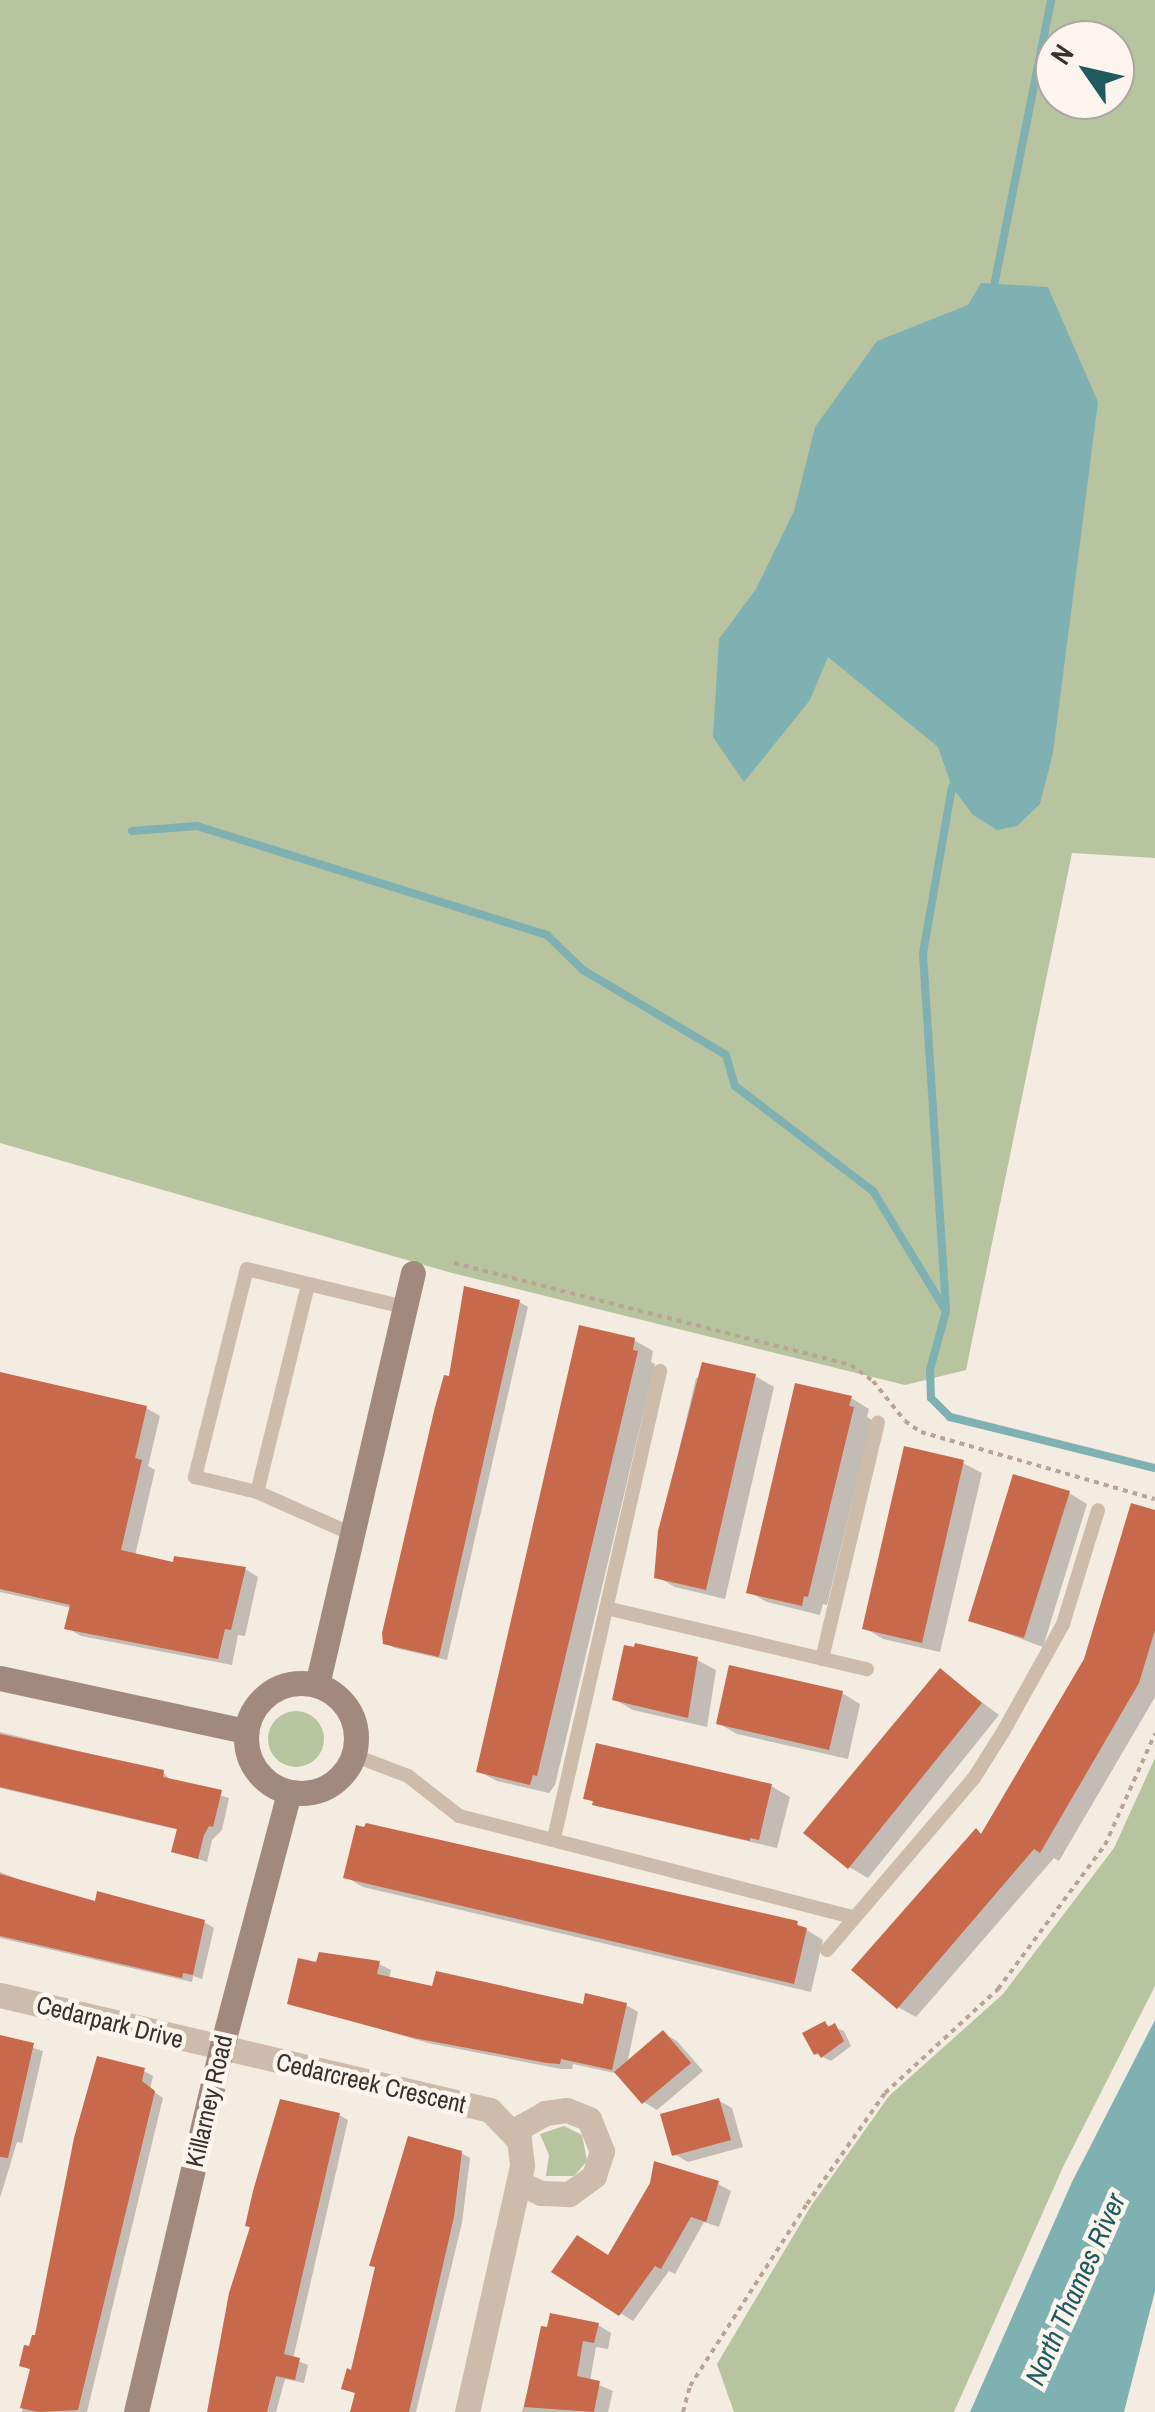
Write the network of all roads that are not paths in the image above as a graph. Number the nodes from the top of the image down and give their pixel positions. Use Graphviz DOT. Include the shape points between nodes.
graph roads {
  1 [pos="413,1273"];
  2 [pos="308,1285"];
  3 [pos="404,1307"];
  4 [pos="660,1371"];
  5 [pos="878,1423"];
  6 [pos="257,1492"];
  7 [pos="1098,1510"];
  8 [pos="352,1534"];
  9 [pos="606,1608"];
  10 [pos="822,1659"];
  11 [pos="867,1669"];
  12 [pos="0,1678"];
  13 [pos="317,1685"];
  14 [pos="246,1731"];
  15 [pos="354,1756"];
  16 [pos="288,1792"];
  17 [pos="554,1838"];
  18 [pos="852,1918"];
  19 [pos="827,1950"];
  20 [pos="0,1995"];
  21 [pos="220,2050"];
  22 [pos="513,2131"];
  23 [pos="520,2184"];
  24 [pos="136,2412"];
  25 [pos="466,2412"];
  1 -- 3 [label="street"];
  2 -- 3 [label="lane"];
  2 -- 6 [label="lane"];
  2 -- 6 [label="lane" via="247,1269 194,1477"];
  3 -- 8 [label="street"];
  4 -- 9 [label="lane"];
  5 -- 10 [label="lane"];
  6 -- 8 [label="lane"];
  7 -- 18 [label="lane" via="1063,1624 1003,1732 974,1778"];
  8 -- 13 [label="street"];
  9 -- 10 [label="lane"];
  9 -- 17 [label="lane"];
  10 -- 11 [label="lane"];
  12 -- 14 [label="street"];
  13 -- 14 [label="street" via="285,1685 268,1694"];
  13 -- 15 [label="street" via="352,1717"];
  14 -- 16 [label="street" via="254,1768"];
  15 -- 16 [label="street" via="335,1782 318,1791"];
  15 -- 17 [label="lane" via="408,1776 459,1816"];
  16 -- 21 [label="street, Killarney Road"];
  17 -- 18 [label="lane"];
  18 -- 19 [label="lane"];
  20 -- 21 [label="street, Cedarpark Drive"];
  21 -- 22 [label="street, Cedarcreek Crescent" via="490,2110"];
  21 -- 24 [label="street, Killarney Road"];
  22 -- 23 [label="street" via="522,2152"];
  22 -- 23 [label="street" via="544,2112 567,2110 589,2119 602,2151 594,2176 569,2194"];
  23 -- 25 [label="street"];
}
